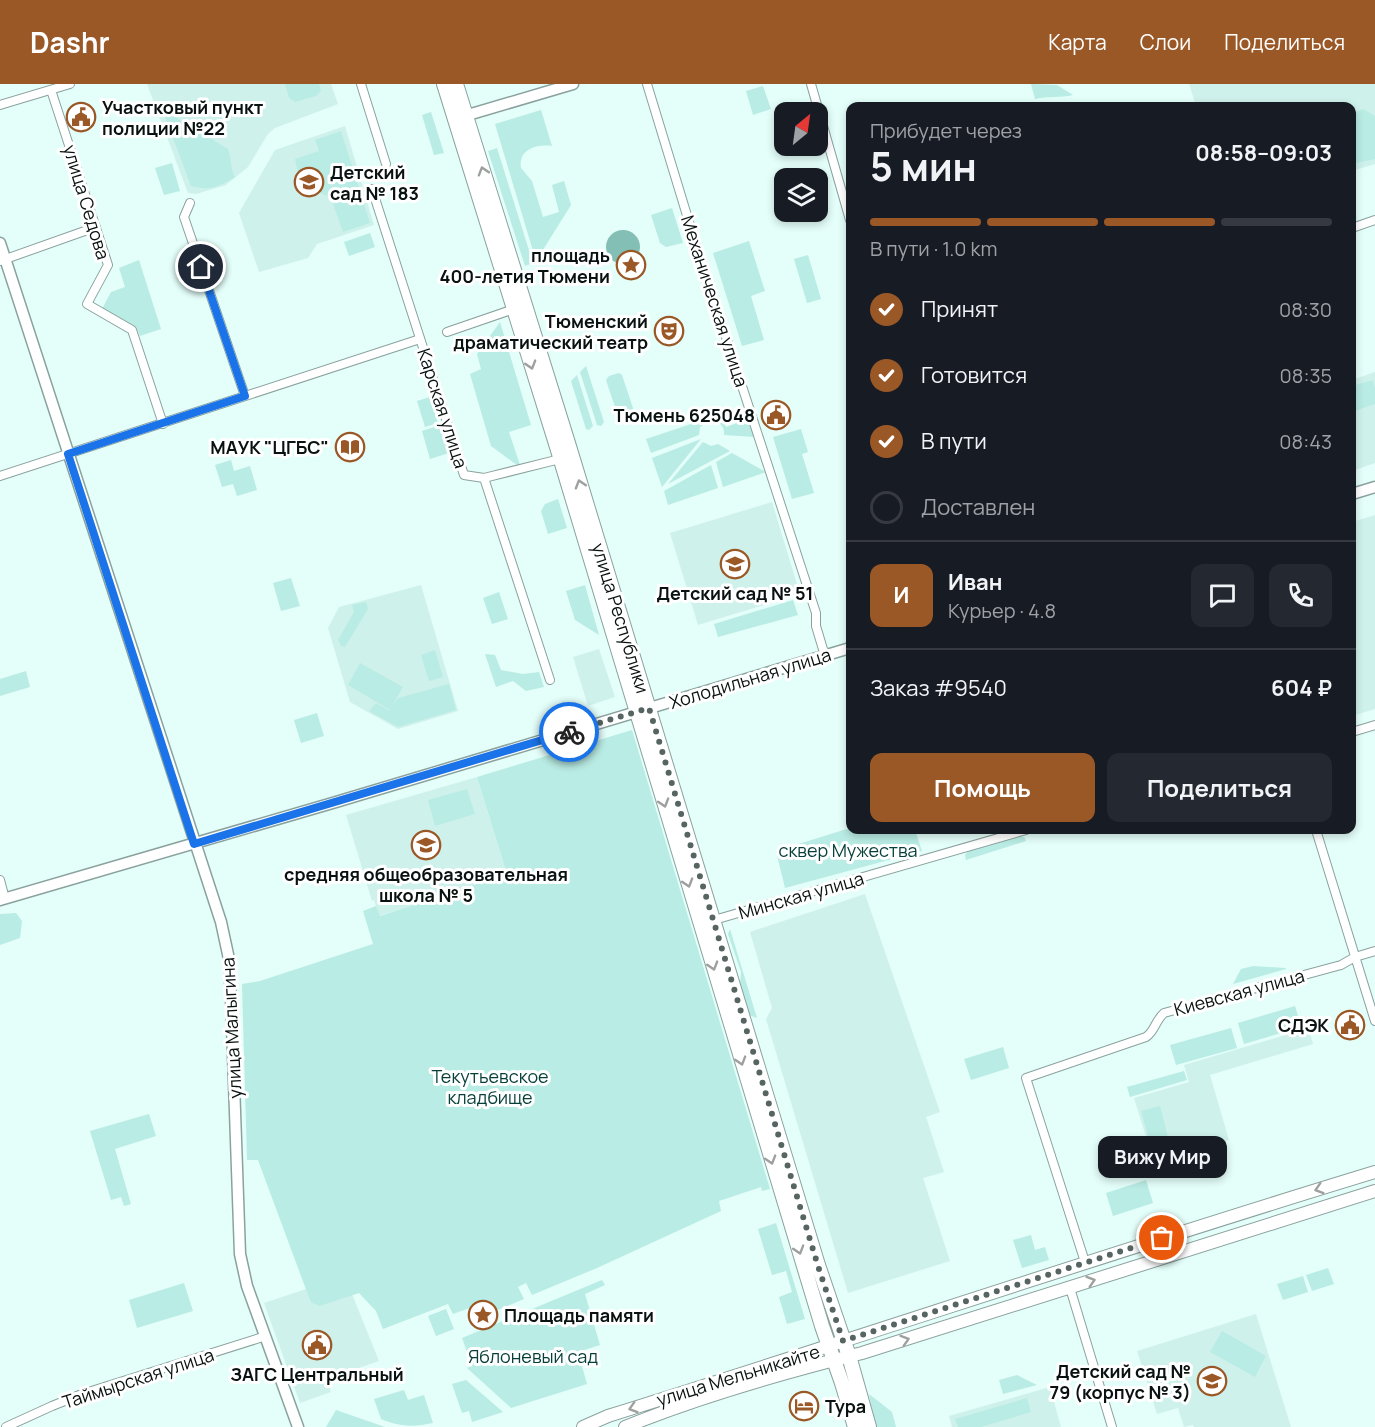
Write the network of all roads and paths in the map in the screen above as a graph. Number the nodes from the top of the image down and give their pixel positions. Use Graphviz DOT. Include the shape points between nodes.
graph roads {
  1 [pos="70,84"];
  2 [pos="361,84"];
  3 [pos="444,84"];
  4 [pos="456,84"];
  5 [pos="573,84"];
  6 [pos="647,84"];
  7 [pos="811,84"];
  8 [pos="51,90"];
  9 [pos="0,105"];
  10 [pos="460,117"];
  11 [pos="386,164"];
  12 [pos="372,189"];
  13 [pos="190,203"];
  14 [pos="846,206"];
  15 [pos="1375,220"];
  16 [pos="96,227"];
  17 [pos="1356,227"];
  18 [pos="0,243"];
  19 [pos="2,260"];
  20 [pos="514,309"];
  21 [pos="447,332"];
  22 [pos="420,339"];
  23 [pos="245,396"];
  24 [pos="163,424"];
  25 [pos="68,454"];
  26 [pos="560,459"];
  27 [pos="0,476"];
  28 [pos="484,478"];
  29 [pos="1375,487"];
  30 [pos="1356,493"];
  31 [pos="846,649"];
  32 [pos="825,656"];
  33 [pos="550,680"];
  34 [pos="643,710"];
  35 [pos="1375,725"];
  36 [pos="1356,731"];
  37 [pos="1012,834"];
  38 [pos="1317,834"];
  39 [pos="194,844"];
  40 [pos="0,880"];
  41 [pos="2,899"];
  42 [pos="714,920"];
  43 [pos="1375,951"];
  44 [pos="1355,957"];
  45 [pos="1375,1021"];
  46 [pos="1375,1172"];
  47 [pos="1375,1191"];
  48 [pos="1085,1262"];
  49 [pos="1070,1288"];
  50 [pos="265,1333"];
  51 [pos="843,1341"];
  52 [pos="829,1346"];
  53 [pos="849,1356"];
  54 [pos="834,1360"];
  55 [pos="6,1427"];
  56 [pos="298,1427"];
  57 [pos="583,1427"];
  58 [pos="625,1427"];
  59 [pos="855,1427"];
  60 [pos="869,1427"];
  61 [pos="1112,1427"];
  1 -- 8 [label="street"];
  2 -- 11 [label="street"];
  3 -- 10 [label="main road, улица Республики"];
  4 -- 10 [label="main road, улица Республики"];
  5 -- 10 [label="street"];
  6 -- 32 [label="street, Механическая улица" via="816,613"];
  7 -- 14 [label="street"];
  8 -- 9 [label="street"];
  8 -- 16 [label="street, улица Седова"];
  10 -- 20 [label="main road, улица Республики"];
  34 -- 10 [label="main road, улица Республики, one-way"];
  12 -- 22 [label="street, Карская улица"];
  13 -- 23 [label="street" via="184,217"];
  15 -- 17 [label="street"];
  16 -- 19 [label="street"];
  16 -- 24 [label="street, улица Седова" via="108,265 87,304 132,330"];
  18 -- 19 [label="street, улица Малыгина"];
  19 -- 25 [label="street, улица Малыгина"];
  20 -- 21 [label="street"];
  20 -- 26 [label="main road, улица Республики, one-way"];
  22 -- 23 [label="street"];
  22 -- 28 [label="street, Карская улица" via="464,475"];
  23 -- 24 [label="street"];
  24 -- 25 [label="street"];
  25 -- 27 [label="street"];
  25 -- 39 [label="street, улица Малыгина"];
  26 -- 28 [label="street"];
  26 -- 34 [label="main road, улица Республики"];
  28 -- 33 [label="street, Карская улица"];
  29 -- 30 [label="street"];
  31 -- 32 [label="street, Холодильная улица"];
  32 -- 34 [label="street, Холодильная улица"];
  34 -- 39 [label="street, Холодильная улица"];
  34 -- 42 [label="main road, улица Республики"];
  34 -- 52 [label="main road, улица Республики, one-way"];
  35 -- 36 [label="street"];
  37 -- 42 [label="street, Минская улица"];
  38 -- 44 [label="street"];
  39 -- 41 [label="street, Холодильная улица"];
  39 -- 50 [label="street, улица Малыгина" via="229,959 240,1254"];
  40 -- 41 [label="street"];
  42 -- 51 [label="main road, улица Республики"];
  43 -- 44 [label="street, Киевская улица"];
  44 -- 45 [label="street"];
  44 -- 48 [label="street, Киевская улица" via="1341,965 1164,1013 1156,1020 1153,1033 1146,1037 1026,1078"];
  46 -- 48 [label="main road, улица Мельникайте, one-way"];
  49 -- 47 [label="main road, улица Мельникайте, one-way"];
  48 -- 51 [label="main road, улица Мельникайте"];
  53 -- 49 [label="main road, улица Мельникайте, one-way"];
  49 -- 61 [label="street"];
  50 -- 55 [label="street, Таймырская улица" via="90,1392"];
  50 -- 56 [label="street"];
  51 -- 52 [label="main road, улица Мельникайте"];
  51 -- 53 [label="main road, улица Республики"];
  52 -- 54 [label="main road, улица Республики"];
  52 -- 57 [label="main road, улица Мельникайте, one-way"];
  53 -- 54 [label="main road, улица Мельникайте"];
  53 -- 60 [label="main road, улица Республики"];
  54 -- 58 [label="main road, улица Мельникайте" via="674,1408"];
  54 -- 59 [label="main road, улица Республики"];
}
